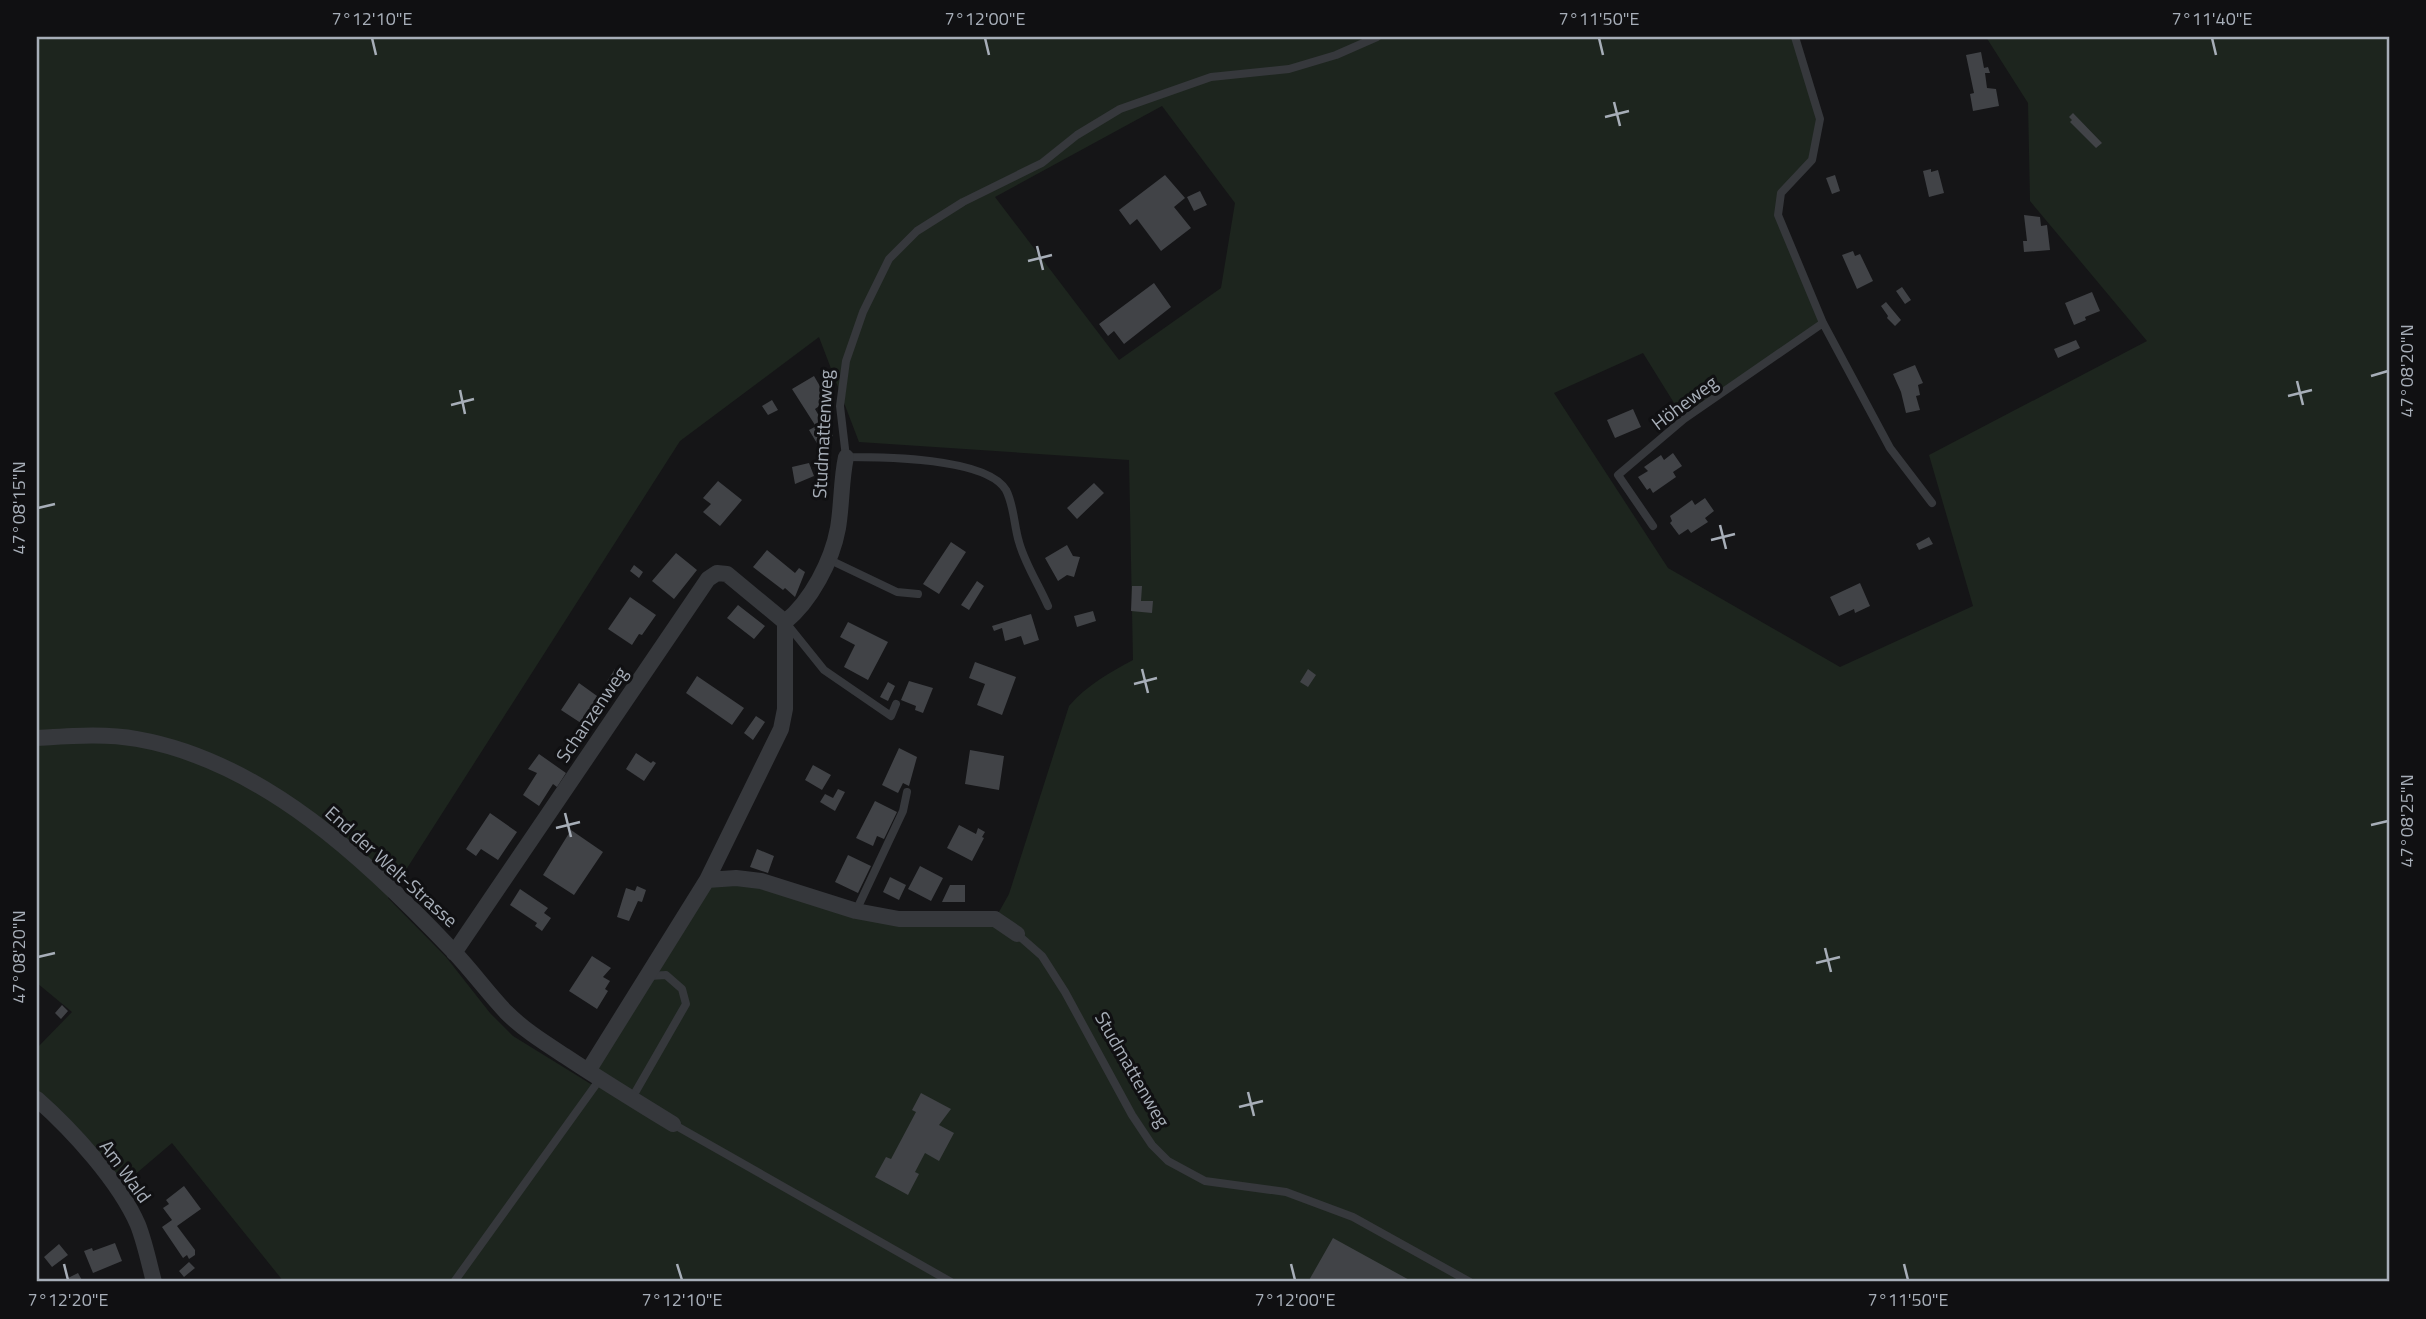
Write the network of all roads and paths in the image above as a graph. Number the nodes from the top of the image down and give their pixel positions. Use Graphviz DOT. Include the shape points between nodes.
graph roads {
  1 [pos="1377,37"];
  2 [pos="1795,37"];
  3 [pos="1823,323"];
  4 [pos="846,457"];
  5 [pos="1932,503"];
  6 [pos="1653,526"];
  7 [pos="828,559"];
  8 [pos="918,594"];
  9 [pos="1048,606"];
  10 [pos="785,622"];
  11 [pos="896,704"];
  12 [pos="37,738"];
  13 [pos="907,792"];
  14 [pos="707,880"];
  15 [pos="856,911"];
  16 [pos="1017,934"];
  17 [pos="454,953"];
  18 [pos="646,976"];
  19 [pos="594,1075"];
  20 [pos="632,1098"];
  21 [pos="37,1099"];
  22 [pos="673,1124"];
  23 [pos="153,1282"];
  24 [pos="454,1282"];
  25 [pos="951,1282"];
  26 [pos="1470,1282"];
  1 -- 4 [label="lane, Studmattenweg" via="1289,69 1211,77 1120,109 1076,135 1042,163 917,231 888,259 846,361 840,406"];
  2 -- 3 [label="lane" via="1820,119 1812,160 1781,193 1778,215"];
  3 -- 5 [label="lane" via="1890,448"];
  3 -- 6 [label="lane, Höheweg" via="1684,419 1618,475"];
  4 -- 7 [label="street, Studmattenweg" via="838,528"];
  4 -- 9 [label="lane" via="906,457 968,468 995,478 1006,490 1020,544"];
  7 -- 8 [label="lane" via="897,592"];
  7 -- 10 [label="street, Studmattenweg" via="809,595"];
  10 -- 11 [label="lane" via="824,670 891,716"];
  10 -- 14 [label="street" via="781,729"];
  10 -- 17 [label="street, Schanzenweg" via="727,574 717,573 708,579"];
  12 -- 17 [label="street, End der Welt-Strasse" via="135,738 205,757 306,817 395,892"];
  13 -- 15 [label="lane" via="903,811"];
  14 -- 15 [label="street, Studmattenweg" via="761,881"];
  14 -- 18 [label="street"];
  15 -- 16 [label="street, Studmattenweg" via="918,920 995,919"];
  16 -- 26 [label="lane, Studmattenweg" via="1042,956 1132,1115 1168,1161 1205,1181 1286,1192 1353,1217"];
  17 -- 19 [label="street, End der Welt-Strasse" via="506,1012"];
  18 -- 19 [label="street"];
  18 -- 20 [label="lane" via="666,975 682,989 686,1004"];
  19 -- 20 [label="street, End der Welt-Strasse"];
  19 -- 24 [label="lane"];
  20 -- 22 [label="street, End der Welt-Strasse"];
  21 -- 23 [label="street, Am Wald" via="99,1164 122,1196 138,1226"];
  22 -- 25 [label="lane"];
}
